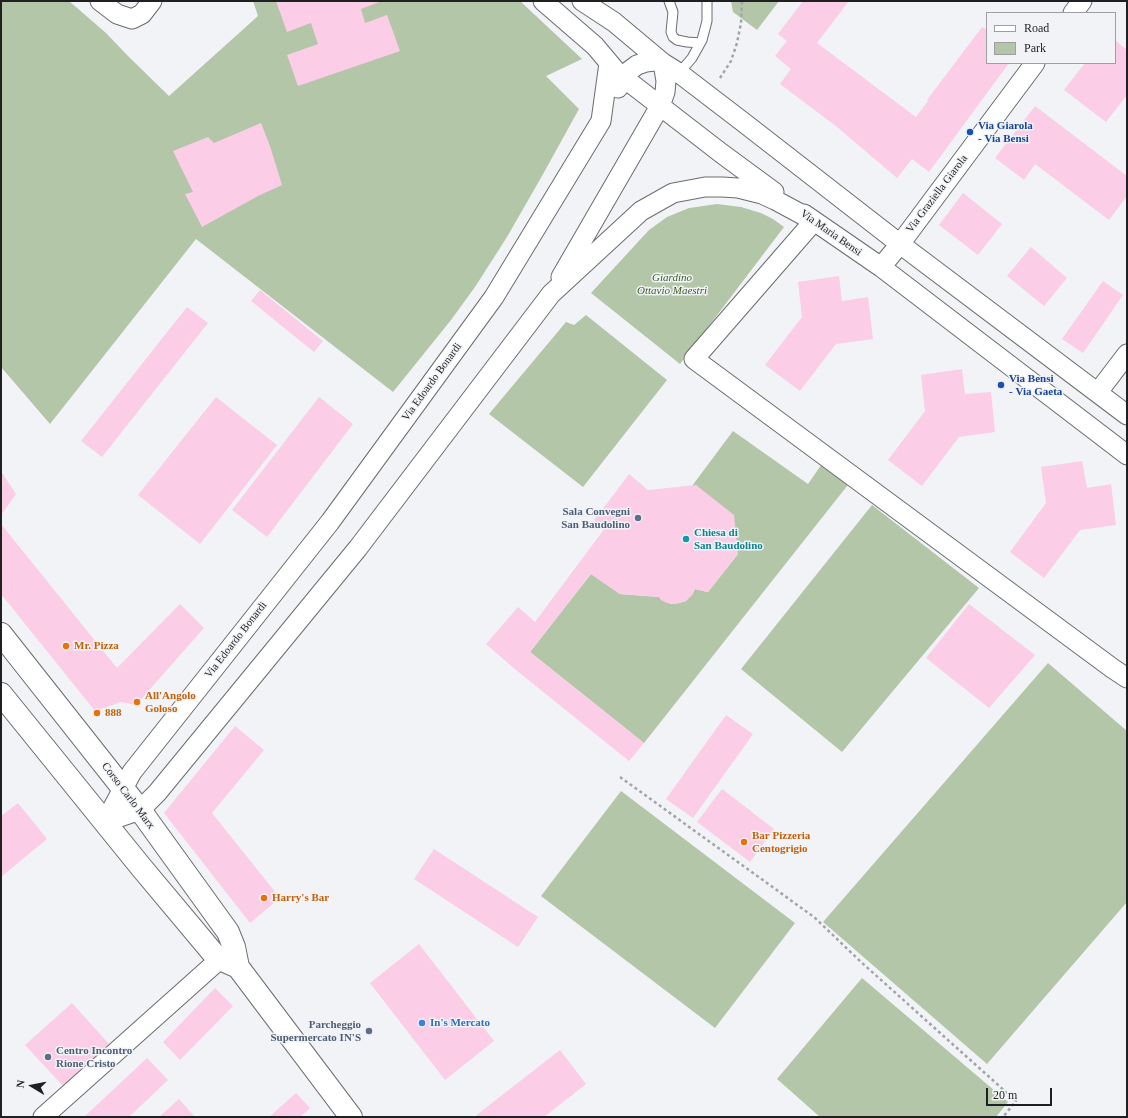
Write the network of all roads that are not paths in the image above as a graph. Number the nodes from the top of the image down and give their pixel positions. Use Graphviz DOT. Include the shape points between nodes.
graph roads {
  1 [pos="100,1"];
  2 [pos="152,1"];
  3 [pos="543,1"];
  4 [pos="582,1"];
  5 [pos="670,1"];
  6 [pos="707,1"];
  7 [pos="1082,1"];
  8 [pos="1074,12"];
  9 [pos="700,43"];
  10 [pos="609,63"];
  11 [pos="663,63"];
  12 [pos="1034,64"];
  13 [pos="679,73"];
  14 [pos="624,78"];
  15 [pos="660,106"];
  16 [pos="601,121"];
  17 [pos="814,221"];
  18 [pos="900,244"];
  19 [pos="881,267"];
  20 [pos="551,294"];
  21 [pos="1127,354"];
  22 [pos="1098,392"];
  23 [pos="1127,415"];
  24 [pos="1127,455"];
  25 [pos="1,634"];
  26 [pos="1127,678"];
  27 [pos="1,694"];
  28 [pos="123,788"];
  29 [pos="140,810"];
  30 [pos="105,822"];
  31 [pos="229,963"];
  32 [pos="43,1117"];
  33 [pos="351,1117"];
  1 -- 2 [label="street" via="117,14 132,19 142,14"];
  3 -- 10 [label="street, Via Maria Bensi" via="595,46"];
  4 -- 11 [label="street" via="614,22"];
  5 -- 9 [label="lane" via="673,12 673,37 677,40"];
  6 -- 9 [label="lane" via="707,21"];
  7 -- 8 [label="street"];
  9 -- 13 [label="lane" via="692,58"];
  10 -- 14 [label="street, Via Maria Bensi"];
  10 -- 16 [label="street, Via Edoardo Bonardi"];
  11 -- 13 [label="street"];
  11 -- 14 [label="street, Via Edoardo Bonardi" via="646,62 637,65"];
  11 -- 15 [label="street" via="666,81"];
  12 -- 18 [label="street, Via Graziella Giarola"];
  13 -- 18 [label="street"];
  14 -- 15 [label="street, Via Maria Bensi"];
  14 -- 16 [label="street, Via Edoardo Bonardi"];
  15 -- 17 [label="street, Via Maria Bensi"];
  15 -- 20 [label="street"];
  16 -- 28 [label="street, Via Edoardo Bonardi" via="494,297 330,522 140,761"];
  17 -- 19 [label="street, Via Maria Bensi"];
  17 -- 20 [label="street" via="751,190 705,187 673,193 641,211"];
  17 -- 26 [label="street" via="694,359"];
  18 -- 19 [label="street, Via Graziella Giarola"];
  18 -- 22 [label="street"];
  19 -- 24 [label="street, Via Maria Bensi"];
  20 -- 29 [label="street" via="358,548 157,794"];
  21 -- 22 [label="street"];
  22 -- 23 [label="street"];
  25 -- 28 [label="main road, Corso Carlo Marx"];
  27 -- 30 [label="main road, Corso Carlo Marx"];
  28 -- 29 [label="main road, Corso Carlo Marx"];
  28 -- 30 [label="street, Via Edoardo Bonardi"];
  29 -- 30 [label="street"];
  29 -- 31 [label="main road, Corso Carlo Marx" via="228,932 234,947"];
  30 -- 31 [label="main road, Corso Carlo Marx" via="213,953"];
  31 -- 32 [label="street"];
  31 -- 33 [label="main road, Corso Carlo Marx"];
}
